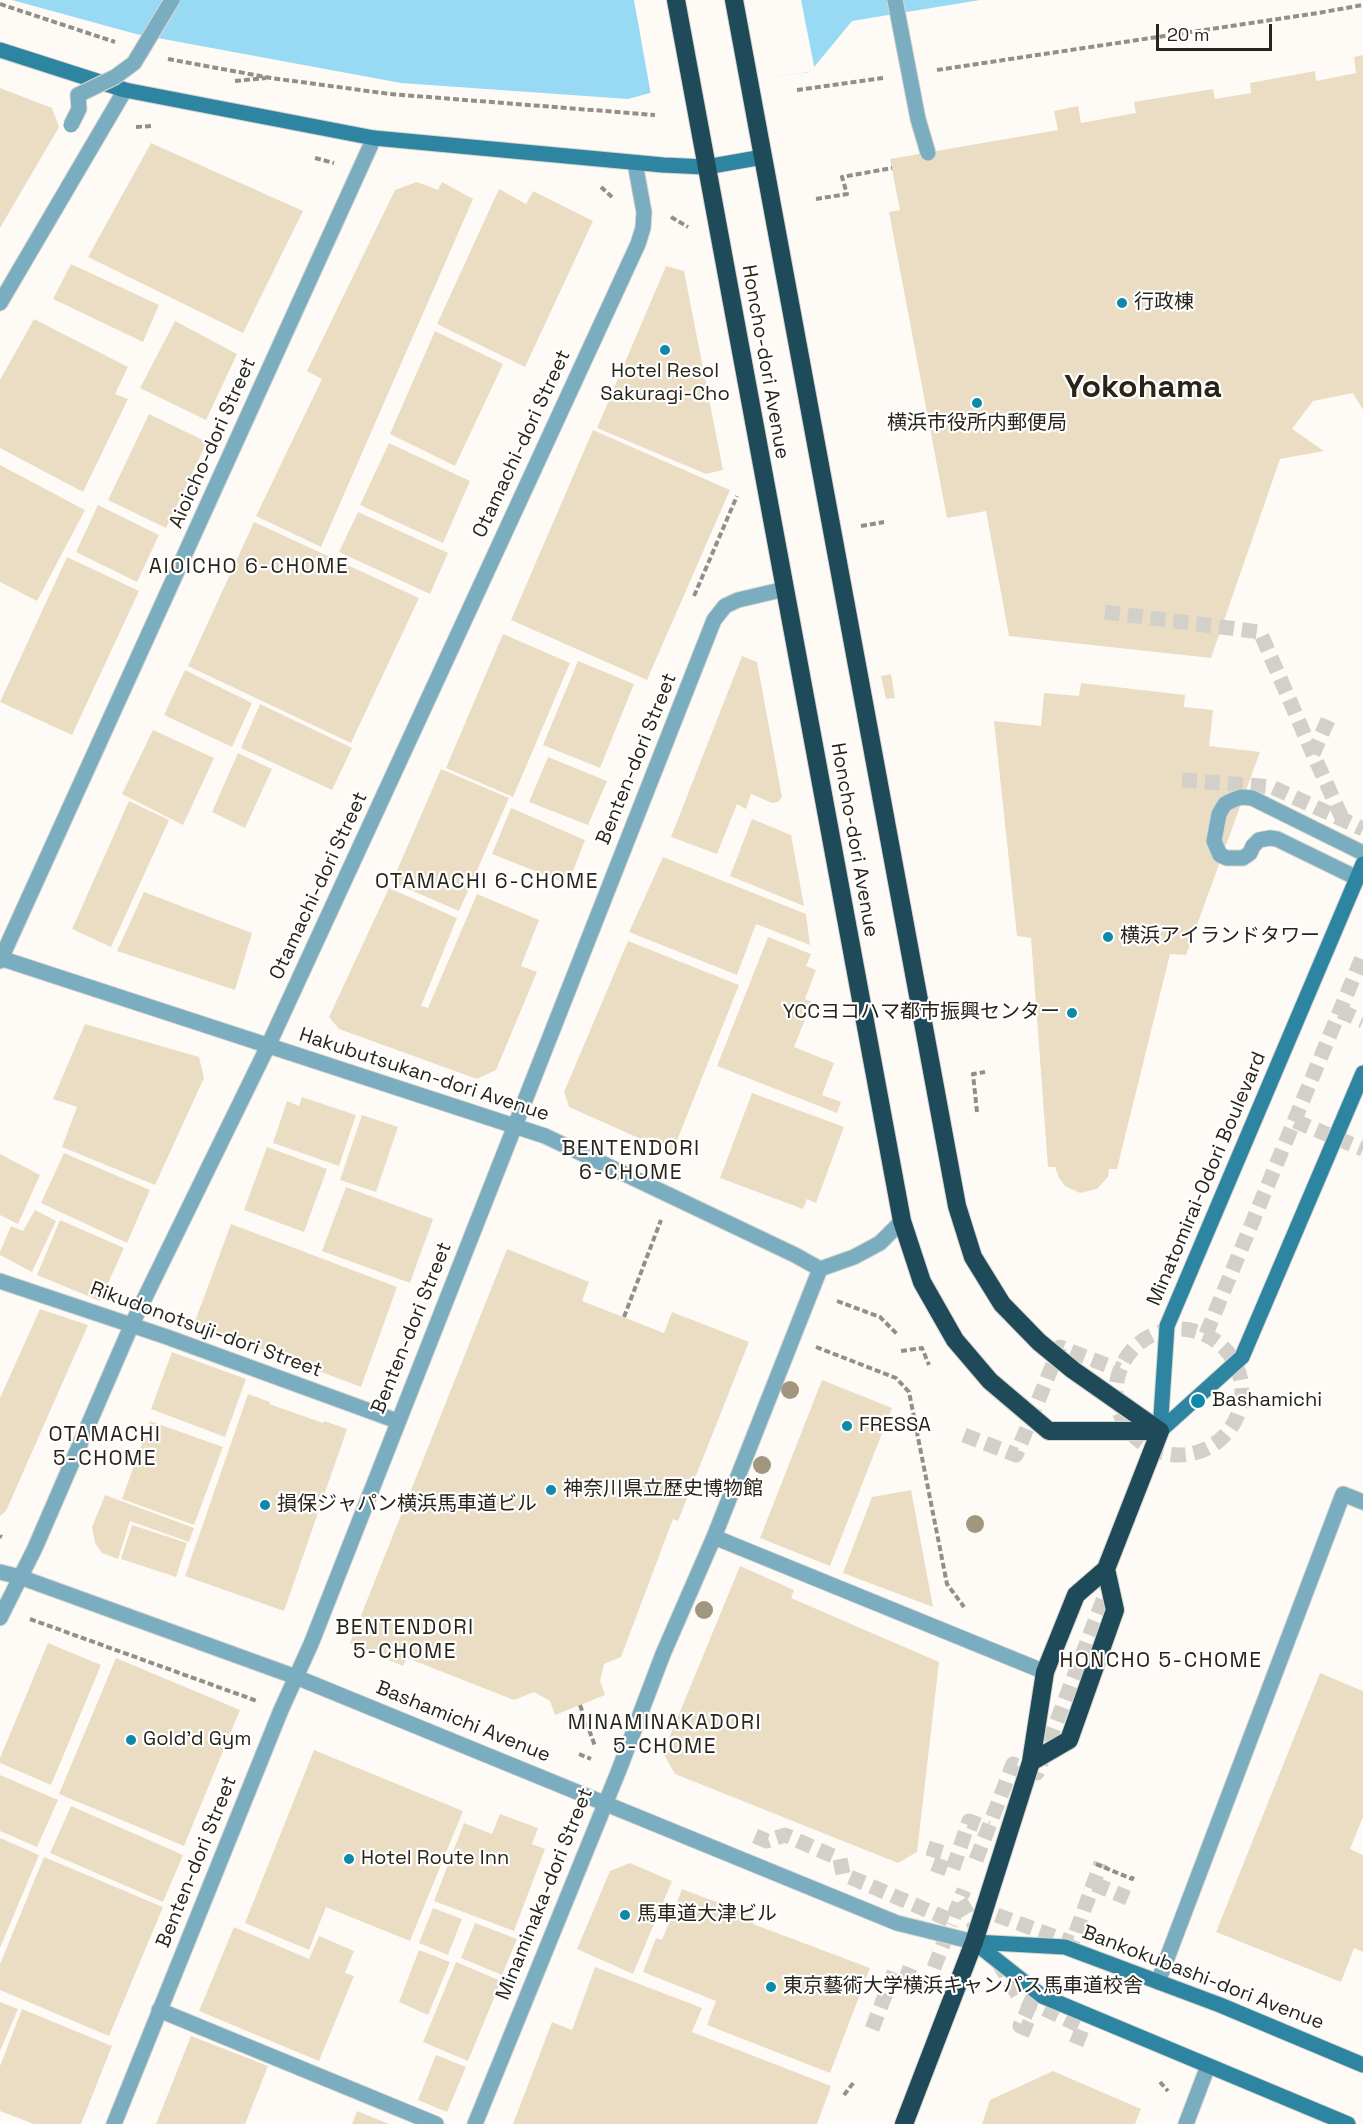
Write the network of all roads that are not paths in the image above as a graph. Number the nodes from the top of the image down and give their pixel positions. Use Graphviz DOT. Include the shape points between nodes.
graph roads {
  1 [pos="171,0"];
  2 [pos="676,0"];
  3 [pos="734,0"];
  4 [pos="895,0"];
  5 [pos="0,50"];
  6 [pos="125,90"];
  7 [pos="71,125"];
  8 [pos="374,138"];
  9 [pos="928,153"];
  10 [pos="763,157"];
  11 [pos="635,163"];
  12 [pos="706,167"];
  13 [pos="0,303"];
  14 [pos="785,589"];
  15 [pos="1363,853"];
  16 [pos="1360,871"];
  17 [pos="0,959"];
  18 [pos="268,1046"];
  19 [pos="1363,1073"];
  20 [pos="515,1126"];
  21 [pos="902,1221"];
  22 [pos="820,1269"];
  23 [pos="0,1281"];
  24 [pos="132,1324"];
  25 [pos="397,1421"];
  26 [pos="1160,1431"];
  27 [pos="1363,1502"];
  28 [pos="714,1537"];
  29 [pos="1106,1569"];
  30 [pos="0,1572"];
  31 [pos="20,1577"];
  32 [pos="2,1614"];
  33 [pos="1045,1672"];
  34 [pos="296,1677"];
  35 [pos="1031,1762"];
  36 [pos="604,1803"];
  37 [pos="974,1942"];
  38 [pos="1158,1982"];
  39 [pos="159,2010"];
  40 [pos="1363,2065"];
  41 [pos="1208,2066"];
  42 [pos="114,2124"];
  43 [pos="436,2124"];
  44 [pos="475,2124"];
  45 [pos="904,2124"];
  46 [pos="1186,2124"];
  47 [pos="1348,2124"];
  1 -- 7 [label="street, bridge" via="134,63 78,95 79,109"];
  2 -- 12 [label="highway, Honcho-dori Avenue"];
  3 -- 10 [label="highway, Honcho-dori Avenue"];
  4 -- 9 [label="street, bridge"];
  5 -- 6 [label="street"];
  6 -- 8 [label="street"];
  6 -- 13 [label="street"];
  8 -- 11 [label="street"];
  8 -- 17 [label="street, Aioicho-dori Street"];
  10 -- 12 [label="street"];
  10 -- 26 [label="highway, Honcho-dori Avenue" via="957,1206 973,1257 1002,1304 1073,1370"];
  11 -- 12 [label="street"];
  11 -- 18 [label="street, Otamachi-dori Street" via="644,212 638,244"];
  12 -- 14 [label="highway, Honcho-dori Avenue"];
  14 -- 20 [label="street, Benten-dori Street" via="738,600 725,606 714,620"];
  14 -- 21 [label="highway, Honcho-dori Avenue"];
  15 -- 16 [label="street" via="1241,796 1225,804 1214,841 1220,855 1243,858 1259,840 1277,839"];
  16 -- 26 [label="street, Minatomirai-Odori Boulevard" via="1167,1326"];
  17 -- 18 [label="street, Hakubutsukan-dori Avenue"];
  18 -- 20 [label="street, Hakubutsukan-dori Avenue"];
  18 -- 24 [label="street, Otamachi-dori Street"];
  19 -- 26 [label="street" via="1242,1357"];
  20 -- 22 [label="street, Hakubutsukan-dori Avenue" via="544,1136"];
  20 -- 25 [label="street, Benten-dori Street"];
  21 -- 22 [label="street" via="880,1243"];
  21 -- 26 [label="highway, Honcho-dori Avenue" via="922,1282 955,1340 990,1381 1049,1431"];
  22 -- 28 [label="street, Minaminaka-dori Street"];
  23 -- 24 [label="street, Rikudonotsuji-dori Street"];
  24 -- 25 [label="street, Rikudonotsuji-dori Street"];
  24 -- 31 [label="street, Otamachi-dori Street"];
  25 -- 34 [label="street, Benten-dori Street"];
  26 -- 29 [label="highway"];
  27 -- 38 [label="street" via="1343,1494"];
  28 -- 33 [label="street"];
  28 -- 36 [label="street, Minaminaka-dori Street"];
  29 -- 33 [label="highway" via="1076,1595"];
  29 -- 35 [label="highway" via="1115,1610 1069,1740"];
  30 -- 31 [label="street, Bashamichi Avenue"];
  31 -- 32 [label="street, Otamachi-dori Street"];
  31 -- 34 [label="street, Bashamichi Avenue"];
  33 -- 35 [label="highway"];
  34 -- 36 [label="street, Bashamichi Avenue"];
  34 -- 39 [label="street, Benten-dori Street"];
  35 -- 37 [label="highway"];
  36 -- 37 [label="street, Bashamichi Avenue" via="897,1923"];
  36 -- 44 [label="street, Minaminaka-dori Street"];
  37 -- 38 [label="street, Bankokubashi-dori Avenue" via="1065,1947"];
  37 -- 41 [label="street" via="1042,1996"];
  37 -- 45 [label="highway"];
  38 -- 40 [label="street, Bankokubashi-dori Avenue"];
  39 -- 42 [label="street, Benten-dori Street"];
  39 -- 43 [label="street"];
  41 -- 46 [label="street"];
  41 -- 47 [label="street"];
}
